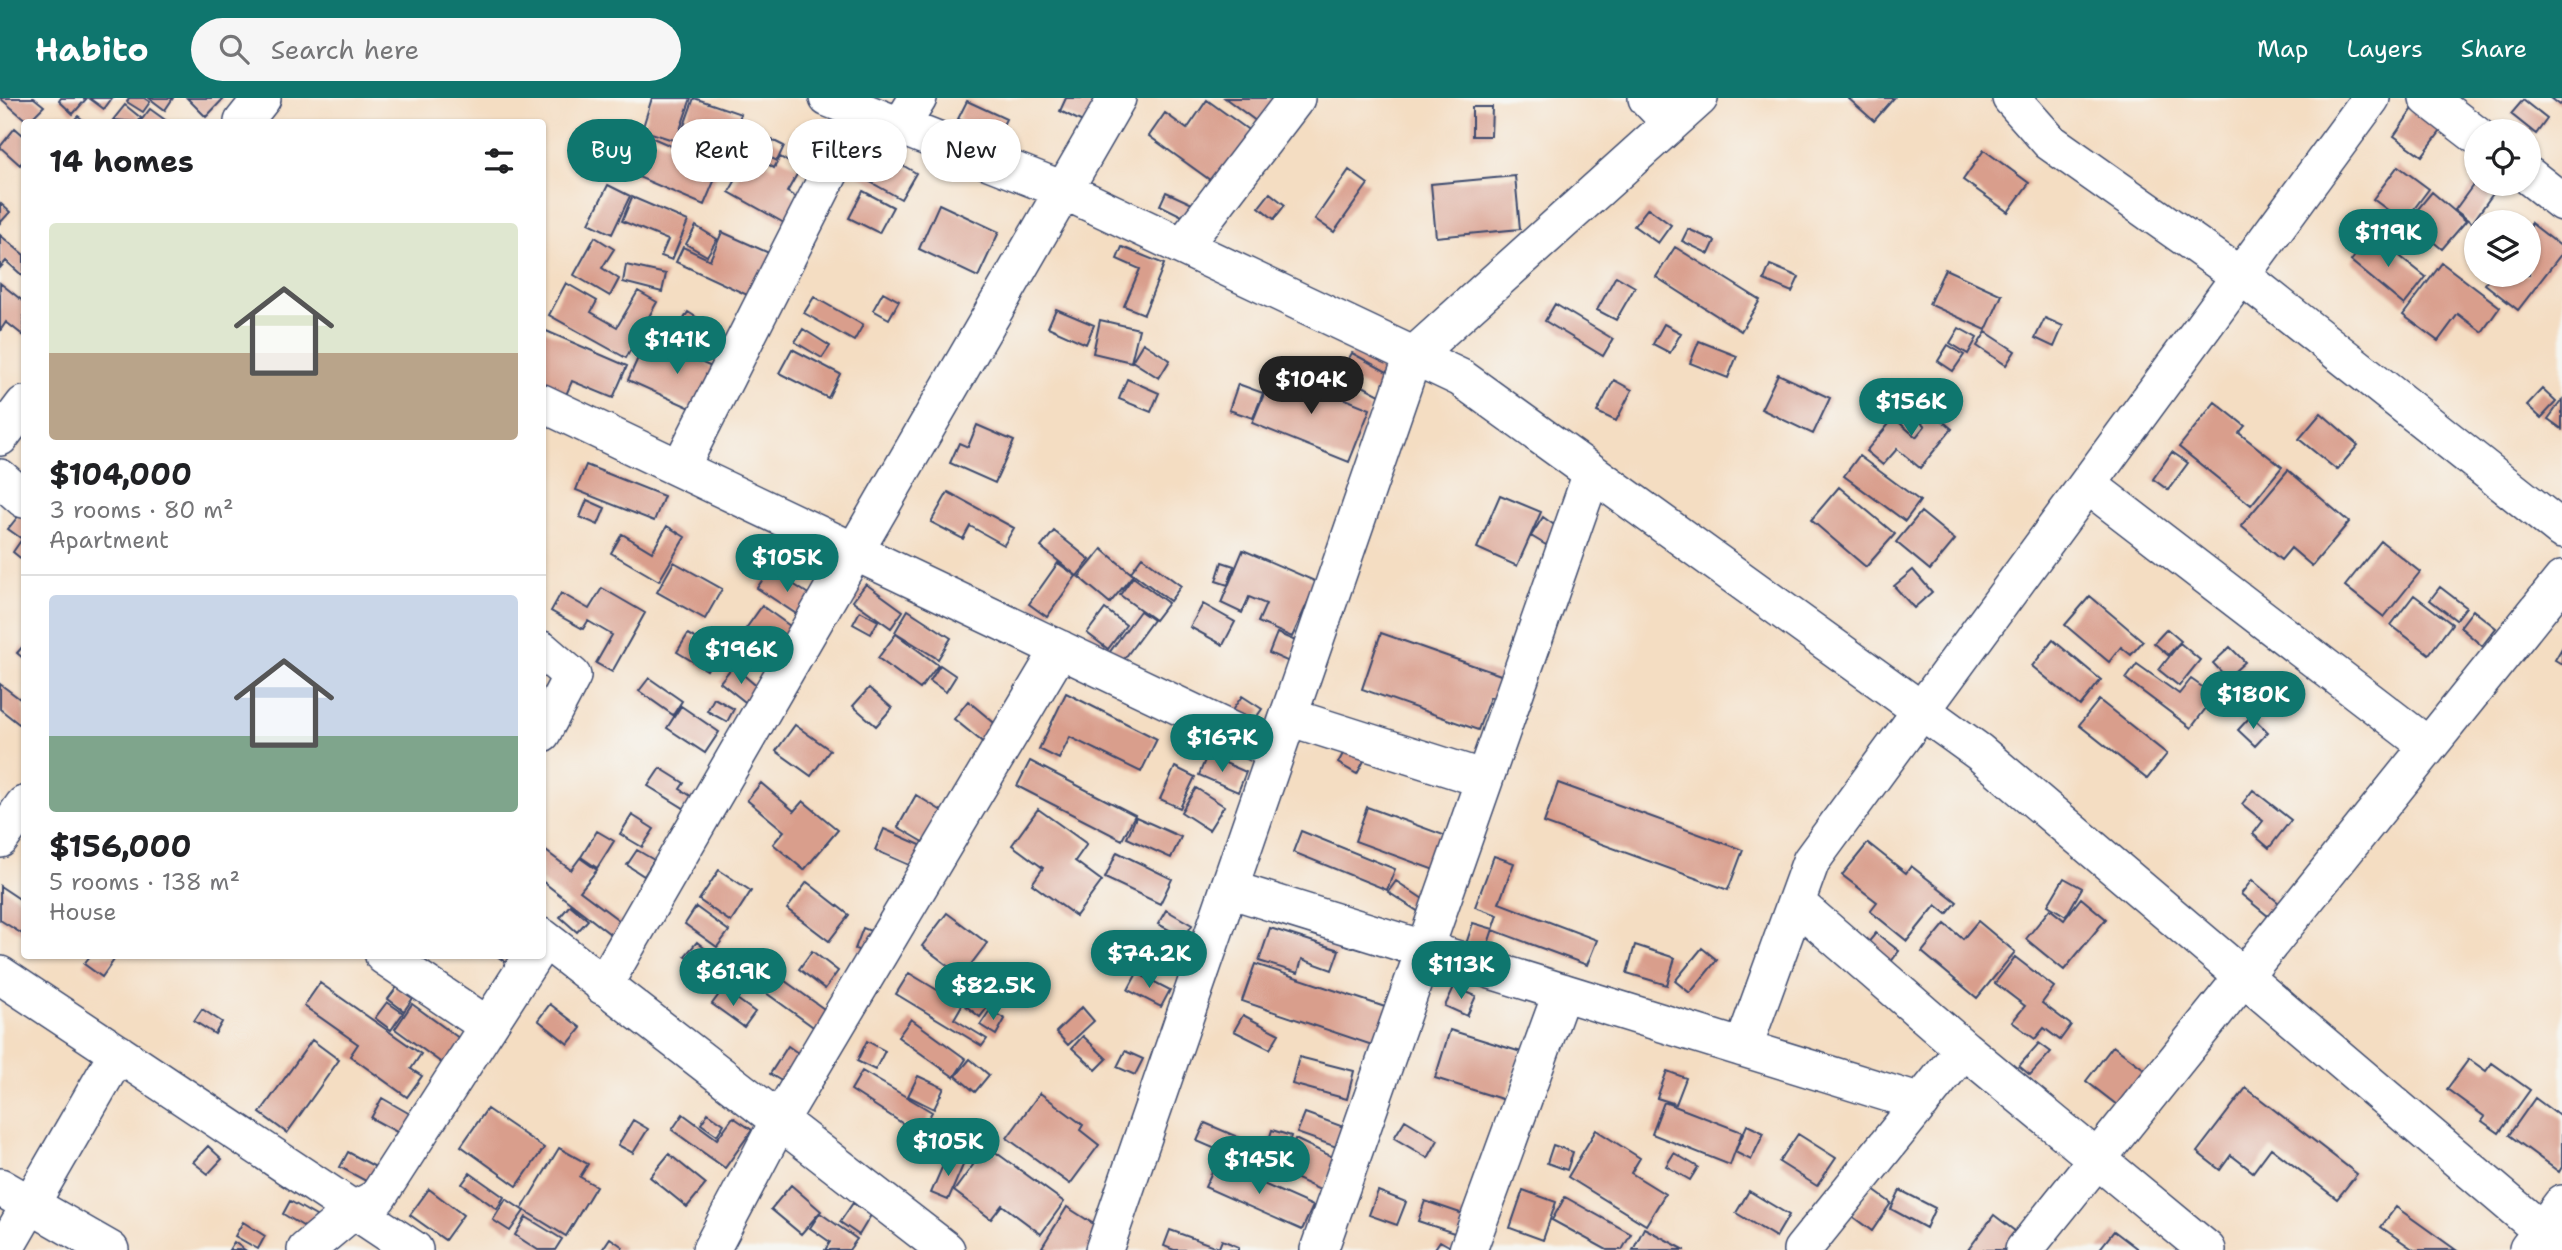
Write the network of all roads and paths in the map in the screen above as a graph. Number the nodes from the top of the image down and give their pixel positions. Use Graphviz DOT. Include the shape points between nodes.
graph roads {
  1 [pos="262,98"];
  2 [pos="1117,98"];
  3 [pos="1296,98"];
  4 [pos="1699,98"];
  5 [pos="2011,98"];
  6 [pos="2371,98"];
  7 [pos="2428,98"];
  8 [pos="844,104"];
  9 [pos="1659,111"];
  10 [pos="910,112"];
  11 [pos="245,119"];
  12 [pos="2464,126"];
  13 [pos="2541,185"];
  14 [pos="1063,190"];
  15 [pos="2562,202"];
  16 [pos="1183,246"];
  17 [pos="2241,276"];
  18 [pos="1413,356"];
  19 [pos="546,405"];
  20 [pos="21,409"];
  21 [pos="0,437"];
  22 [pos="680,468"];
  23 [pos="1591,473"];
  24 [pos="0,478"];
  25 [pos="2088,485"];
  26 [pos="21,496"];
  27 [pos="2562,530"];
  28 [pos="854,551"];
  29 [pos="2562,580"];
  30 [pos="1059,649"];
  31 [pos="546,653"];
  32 [pos="1922,711"];
  33 [pos="1289,717"];
  34 [pos="546,725"];
  35 [pos="2428,746"];
  36 [pos="1276,752"];
  37 [pos="1484,779"];
  38 [pos="21,809"];
  39 [pos="0,839"];
  40 [pos="1229,888"];
  41 [pos="1796,903"];
  42 [pos="546,946"];
  43 [pos="1424,949"];
  44 [pos="388,959"];
  45 [pos="531,959"];
  46 [pos="0,975"];
  47 [pos="2243,976"];
  48 [pos="603,986"];
  49 [pos="1562,992"];
  50 [pos="488,1026"];
  51 [pos="1742,1048"];
  52 [pos="1965,1049"];
  53 [pos="118,1053"];
  54 [pos="1921,1103"];
  55 [pos="779,1121"];
  56 [pos="2097,1159"];
  57 [pos="15,1196"];
  58 [pos="354,1210"];
  59 [pos="2548,1234"];
  60 [pos="4,1250"];
  61 [pos="110,1250"];
  62 [pos="306,1250"];
  63 [pos="414,1250"];
  64 [pos="711,1250"];
  65 [pos="946,1250"];
  66 [pos="1104,1250"];
  67 [pos="1319,1250"];
  68 [pos="1468,1250"];
  69 [pos="1802,1250"];
  70 [pos="2024,1250"];
  71 [pos="2207,1250"];
  1 -- 11 [label="street"];
  2 -- 14 [label="street"];
  3 -- 16 [label="street"];
  4 -- 9 [label="street"];
  5 -- 17 [label="street" via="2050,142"];
  6 -- 17 [label="street"];
  7 -- 12 [label="street"];
  8 -- 10 [label="street"];
  8 -- 22 [label="street"];
  9 -- 18 [label="street"];
  10 -- 14 [label="street"];
  13 -- 15 [label="street"];
  14 -- 16 [label="street"];
  14 -- 28 [label="street"];
  16 -- 18 [label="street"];
  17 -- 25 [label="street"];
  17 -- 27 [label="street"];
  18 -- 23 [label="street" via="1461,378"];
  18 -- 33 [label="street"];
  19 -- 22 [label="street"];
  20 -- 21 [label="street"];
  22 -- 28 [label="street"];
  23 -- 32 [label="street"];
  23 -- 37 [label="street"];
  24 -- 26 [label="street"];
  25 -- 32 [label="street"];
  25 -- 35 [label="street"];
  28 -- 30 [label="street"];
  28 -- 48 [label="street"];
  29 -- 35 [label="street"];
  30 -- 36 [label="street"];
  30 -- 55 [label="street"];
  31 -- 34 [label="street" via="572,676"];
  32 -- 41 [label="street" via="1811,861"];
  32 -- 47 [label="street" via="1979,752"];
  33 -- 36 [label="street"];
  33 -- 37 [label="street"];
  35 -- 47 [label="street"];
  36 -- 40 [label="street"];
  37 -- 43 [label="street"];
  38 -- 39 [label="street"];
  40 -- 43 [label="street"];
  40 -- 66 [label="street"];
  41 -- 51 [label="street"];
  41 -- 52 [label="street"];
  42 -- 48 [label="street"];
  43 -- 49 [label="street"];
  43 -- 67 [label="street"];
  44 -- 50 [label="street"];
  45 -- 50 [label="street"];
  46 -- 53 [label="street"];
  47 -- 56 [label="street"];
  47 -- 59 [label="street"];
  48 -- 55 [label="street"];
  49 -- 51 [label="street"];
  49 -- 68 [label="street"];
  50 -- 58 [label="street" via="377,1198"];
  51 -- 54 [label="street"];
  52 -- 54 [label="street"];
  52 -- 56 [label="street"];
  53 -- 57 [label="street"];
  53 -- 58 [label="street"];
  54 -- 69 [label="street"];
  55 -- 64 [label="street"];
  55 -- 65 [label="street"];
  56 -- 70 [label="street"];
  56 -- 71 [label="street"];
  57 -- 60 [label="street"];
  57 -- 61 [label="street"];
  58 -- 62 [label="street"];
  58 -- 63 [label="street"];
}
